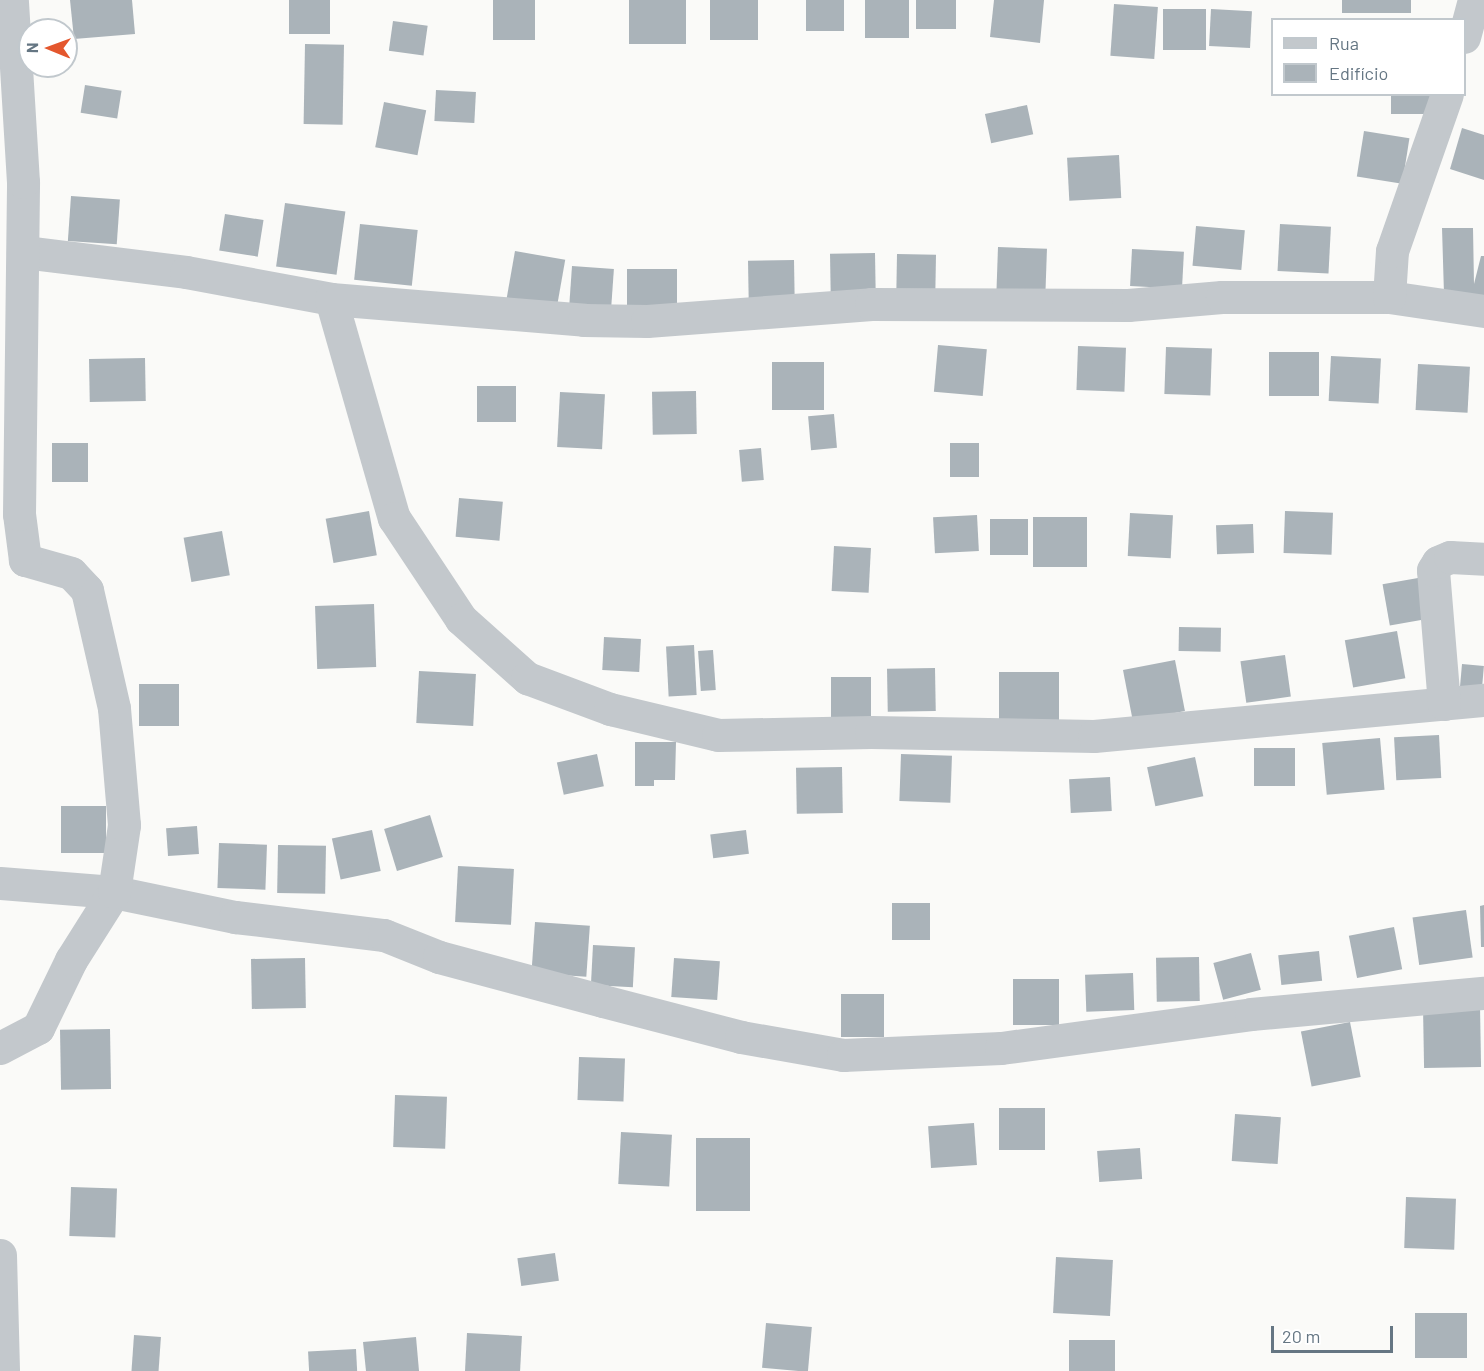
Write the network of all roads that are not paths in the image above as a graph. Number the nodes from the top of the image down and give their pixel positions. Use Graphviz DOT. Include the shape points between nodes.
graph roads {
  1 [pos="12,0"];
  2 [pos="1474,0"];
  3 [pos="1466,29"];
  4 [pos="1447,96"];
  5 [pos="24,252"];
  6 [pos="1389,297"];
  7 [pos="331,299"];
  8 [pos="1484,311"];
  9 [pos="9,337"];
  10 [pos="1484,559"];
  11 [pos="13,561"];
  12 [pos="1484,700"];
  13 [pos="1444,705"];
  14 [pos="0,883"];
  15 [pos="114,892"];
  16 [pos="1484,993"];
  17 [pos="0,1048"];
  18 [pos="0,1255"];
  19 [pos="3,1371"];
  1 -- 5 [label="street" via="21,113"];
  2 -- 3 [label="street"];
  4 -- 6 [label="street" via="1392,251"];
  5 -- 7 [label="street" via="186,272"];
  5 -- 9 [label="street"];
  6 -- 7 [label="street" via="1222,297 1128,305 871,304 647,321 584,320"];
  6 -- 8 [label="street"];
  7 -- 13 [label="street" via="394,518 461,619 527,678 610,709 718,735 871,732 1094,736"];
  9 -- 11 [label="street" via="18,514"];
  10 -- 13 [label="street" via="1450,557 1438,562 1433,570"];
  11 -- 15 [label="street" via="71,573 87,590 114,708 124,825"];
  12 -- 13 [label="street"];
  14 -- 15 [label="street"];
  15 -- 16 [label="street" via="235,917 384,935 439,957 614,1004 741,1037 843,1055 1001,1048 1251,1014"];
  15 -- 17 [label="street" via="71,960 38,1028"];
  18 -- 19 [label="street"];
}
